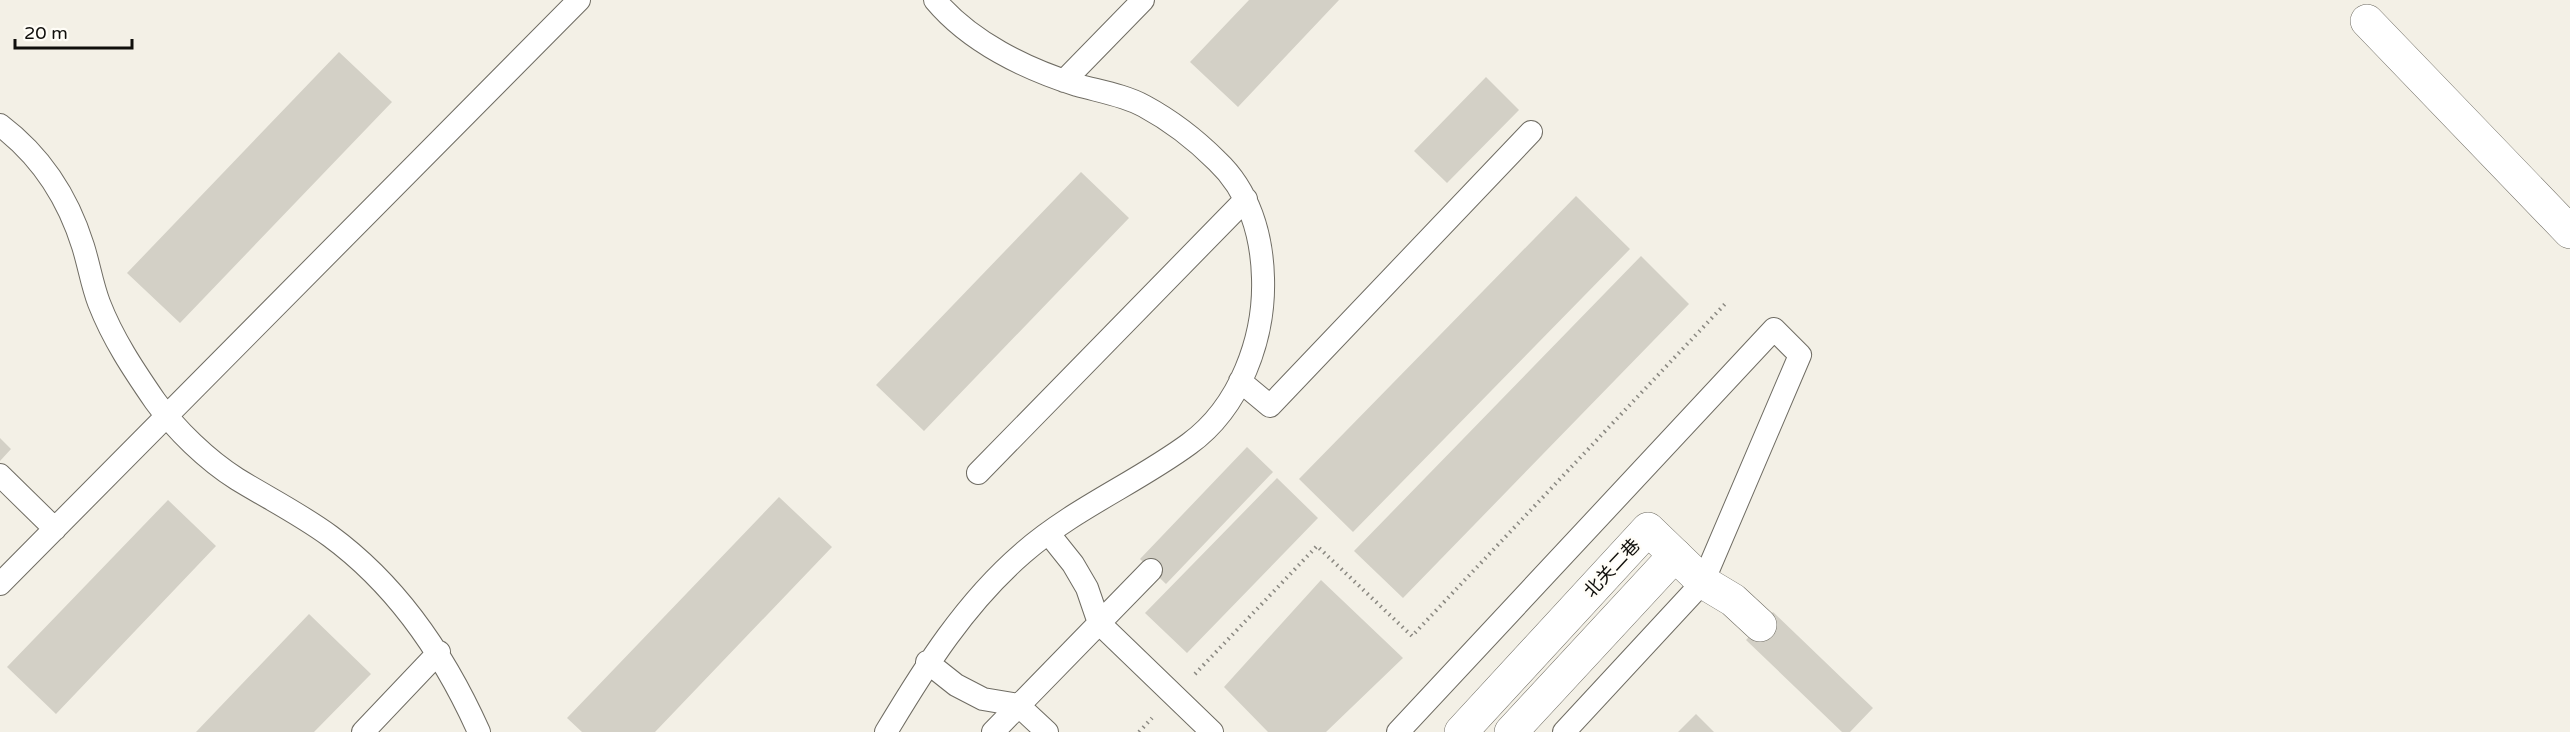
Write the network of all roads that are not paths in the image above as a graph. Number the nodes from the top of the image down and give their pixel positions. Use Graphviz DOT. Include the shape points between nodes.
graph roads {
  1 [pos="579,0"];
  2 [pos="936,0"];
  3 [pos="1143,0"];
  4 [pos="2367,21"];
  5 [pos="1064,81"];
  6 [pos="0,125"];
  7 [pos="1531,132"];
  8 [pos="1246,200"];
  9 [pos="2570,232"];
  10 [pos="1240,381"];
  11 [pos="168,415"];
  12 [pos="978,473"];
  13 [pos="0,475"];
  14 [pos="55,529"];
  15 [pos="1049,534"];
  16 [pos="1675,555"];
  17 [pos="1151,570"];
  18 [pos="1703,582"];
  19 [pos="0,584"];
  20 [pos="1099,623"];
  21 [pos="1760,625"];
  22 [pos="439,652"];
  23 [pos="927,662"];
  24 [pos="1018,705"];
  25 [pos="363,732"];
  26 [pos="479,732"];
  27 [pos="886,732"];
  28 [pos="993,732"];
  29 [pos="1047,732"];
  30 [pos="1212,732"];
  31 [pos="1398,732"];
  32 [pos="1461,732"];
  33 [pos="1511,732"];
  34 [pos="1564,732"];
  1 -- 11 [label="lane"];
  2 -- 5 [label="lane" via="985,42 1012,59"];
  3 -- 5 [label="lane"];
  4 -- 9 [label="street"];
  5 -- 8 [label="lane" via="1142,105 1193,139 1220,163"];
  6 -- 11 [label="lane" via="42,164 69,207 117,346"];
  7 -- 10 [label="lane" via="1270,406"];
  8 -- 10 [label="lane" via="1257,228 1264,305 1256,342"];
  8 -- 12 [label="lane"];
  10 -- 15 [label="lane" via="1221,412 1191,443"];
  11 -- 14 [label="lane"];
  11 -- 22 [label="lane" via="194,444 235,477 332,537 406,610"];
  13 -- 14 [label="lane"];
  14 -- 19 [label="lane"];
  15 -- 20 [label="lane" via="1087,588"];
  15 -- 23 [label="lane" via="989,586"];
  16 -- 18 [label="street"];
  16 -- 32 [label="street, 北关二巷" via="1648,529"];
  16 -- 33 [label="street, 北关二巷"];
  17 -- 20 [label="lane"];
  18 -- 21 [label="street" via="1733,600"];
  18 -- 31 [label="lane" via="1800,355 1774,329"];
  18 -- 34 [label="lane"];
  20 -- 24 [label="lane"];
  20 -- 30 [label="lane"];
  22 -- 25 [label="lane"];
  22 -- 26 [label="lane"];
  23 -- 24 [label="lane" via="956,685 983,699"];
  23 -- 27 [label="lane"];
  24 -- 28 [label="lane"];
  24 -- 29 [label="lane"];
}
